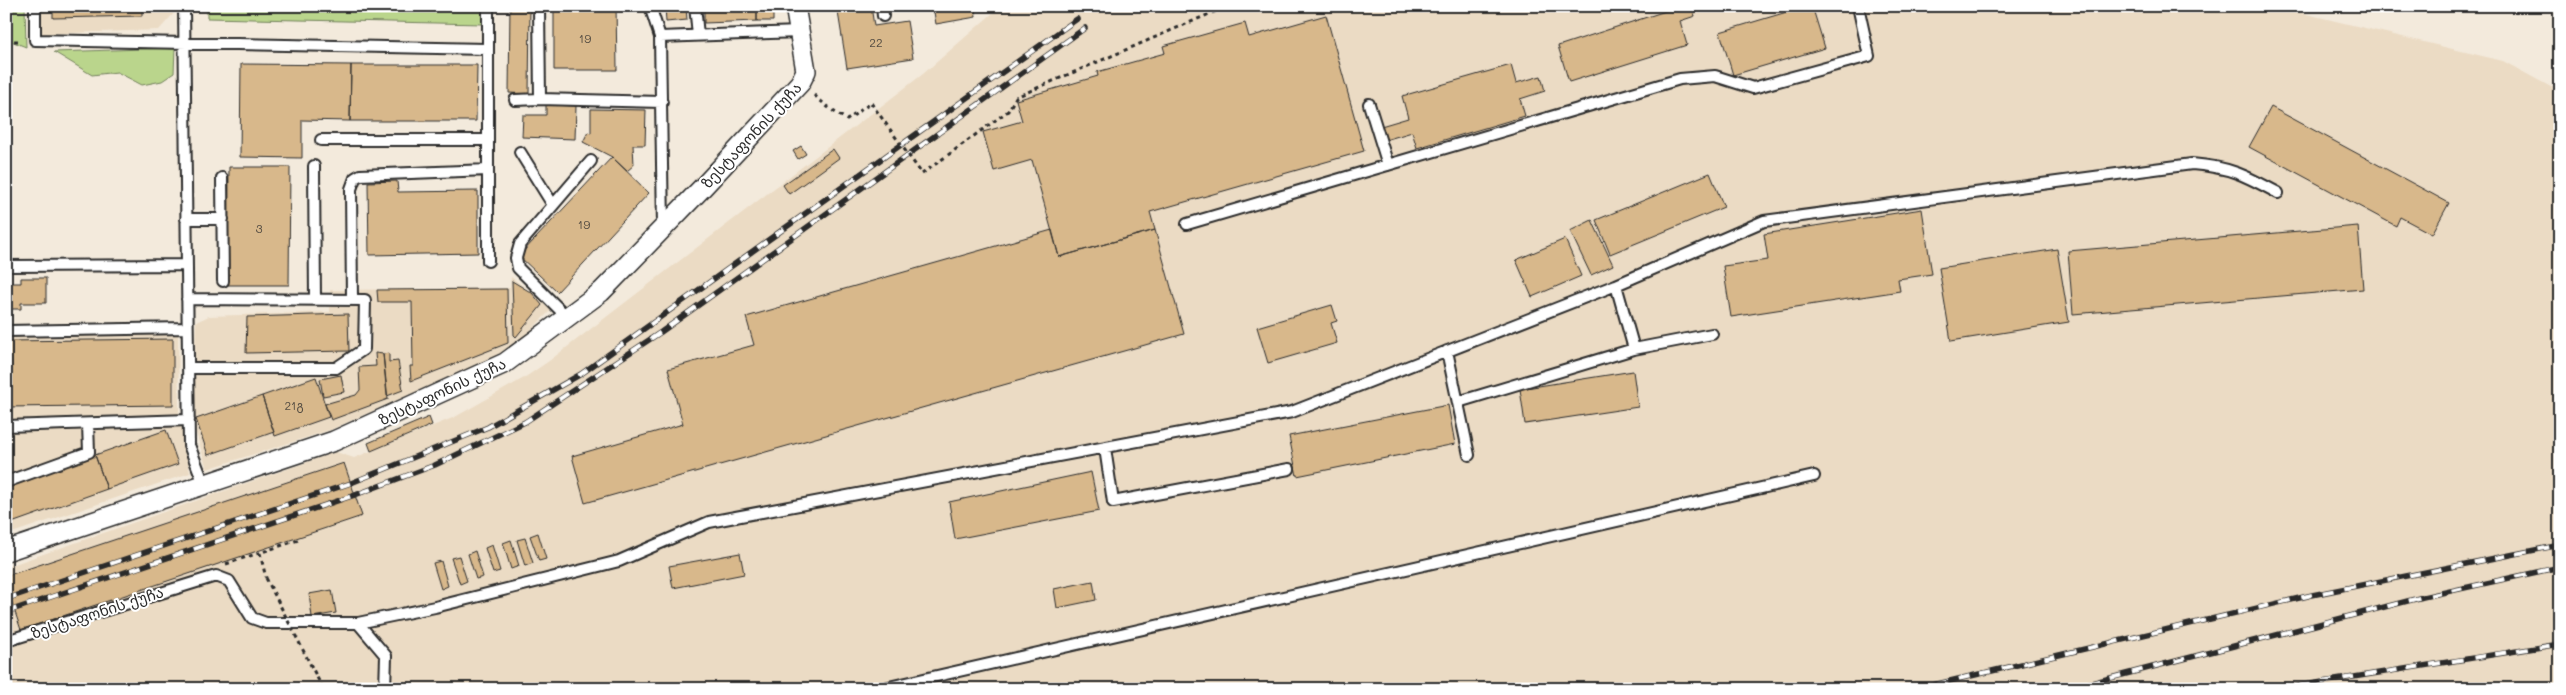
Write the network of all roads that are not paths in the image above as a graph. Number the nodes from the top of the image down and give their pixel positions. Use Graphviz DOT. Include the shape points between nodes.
graph roads {
  1 [pos="35,6"];
  2 [pos="184,6"];
  3 [pos="488,6"];
  4 [pos="539,6"];
  5 [pos="650,6"];
  6 [pos="695,6"];
  7 [pos="796,6"];
  8 [pos="1858,6"];
  9 [pos="800,32"];
  10 [pos="698,35"];
  11 [pos="660,36"];
  12 [pos="184,42"];
  13 [pos="487,49"];
  14 [pos="540,99"];
  15 [pos="515,100"];
  16 [pos="662,102"];
  17 [pos="1369,104"];
  18 [pos="321,140"];
  19 [pos="487,140"];
  20 [pos="520,152"];
  21 [pos="590,161"];
  22 [pos="1388,165"];
  23 [pos="314,166"];
  24 [pos="488,170"];
  25 [pos="222,178"];
  26 [pos="2278,193"];
  27 [pos="553,205"];
  28 [pos="186,219"];
  29 [pos="223,219"];
  30 [pos="1187,224"];
  31 [pos="663,227"];
  32 [pos="488,261"];
  33 [pos="187,265"];
  34 [pos="6,266"];
  35 [pos="223,281"];
  36 [pos="1616,285"];
  37 [pos="187,299"];
  38 [pos="315,300"];
  39 [pos="352,300"];
  40 [pos="567,317"];
  41 [pos="187,328"];
  42 [pos="6,331"];
  43 [pos="1712,334"];
  44 [pos="1634,349"];
  45 [pos="1447,351"];
  46 [pos="188,368"];
  47 [pos="1458,402"];
  48 [pos="188,420"];
  49 [pos="88,424"];
  50 [pos="6,426"];
  51 [pos="1105,448"];
  52 [pos="1468,455"];
  53 [pos="1289,469"];
  54 [pos="1814,476"];
  55 [pos="6,482"];
  56 [pos="204,484"];
  57 [pos="6,551"];
  58 [pos="358,622"];
  59 [pos="6,641"];
  60 [pos="385,689"];
  61 [pos="880,689"];
  1 -- 12 [label="lane" via="35,40"];
  2 -- 12 [label="lane"];
  3 -- 13 [label="lane"];
  4 -- 14 [label="lane"];
  5 -- 11 [label="lane"];
  6 -- 10 [label="lane"];
  7 -- 9 [label="street, ზესტაფონის ქუჩა"];
  8 -- 22 [label="lane" via="1870,56 1753,88 1715,76 1680,80"];
  9 -- 10 [label="lane"];
  9 -- 31 [label="street, ზესტაფონის ქუჩა" via="806,71 800,83"];
  10 -- 11 [label="lane"];
  11 -- 16 [label="lane"];
  12 -- 13 [label="lane"];
  12 -- 28 [label="lane"];
  13 -- 19 [label="lane"];
  14 -- 15 [label="lane"];
  14 -- 16 [label="lane"];
  16 -- 31 [label="lane"];
  17 -- 22 [label="lane"];
  18 -- 19 [label="lane"];
  19 -- 24 [label="lane"];
  20 -- 27 [label="lane"];
  21 -- 27 [label="lane"];
  22 -- 30 [label="lane"];
  23 -- 38 [label="lane"];
  24 -- 32 [label="lane"];
  24 -- 39 [label="lane" via="360,175 355,178 351,189"];
  25 -- 29 [label="lane"];
  26 -- 36 [label="lane, ზესტაფონის ქუჩა" via="2249,177 2220,167 2192,164 1764,221"];
  27 -- 40 [label="lane" via="520,244 516,258 518,268"];
  28 -- 29 [label="lane"];
  28 -- 33 [label="lane"];
  29 -- 35 [label="lane"];
  31 -- 40 [label="street, ზესტაფონის ქუჩა" via="601,292"];
  33 -- 34 [label="lane"];
  33 -- 37 [label="lane"];
  36 -- 44 [label="lane"];
  36 -- 45 [label="lane, ზესტაფონის ქუჩა"];
  37 -- 38 [label="lane"];
  37 -- 41 [label="lane"];
  38 -- 39 [label="lane"];
  39 -- 46 [label="lane" via="364,300 364,349 336,368"];
  40 -- 56 [label="street, ზესტაფონის ქუჩა" via="505,363 334,441"];
  41 -- 42 [label="lane"];
  41 -- 46 [label="lane"];
  43 -- 44 [label="lane"];
  44 -- 47 [label="lane"];
  45 -- 47 [label="lane"];
  45 -- 51 [label="lane, ზესტაფონის ქუჩა" via="1292,412"];
  46 -- 48 [label="lane"];
  47 -- 52 [label="lane"];
  48 -- 49 [label="lane"];
  48 -- 56 [label="lane" via="189,445"];
  49 -- 50 [label="lane"];
  49 -- 55 [label="lane" via="90,452"];
  51 -- 53 [label="lane" via="1113,502"];
  51 -- 58 [label="lane, ზესტაფონის ქუჩა" via="709,522 619,561 435,607"];
  54 -- 61 [label="lane"];
  56 -- 57 [label="street, ზესტაფონის ქუჩა"];
  58 -- 59 [label="lane, ზესტაფონის ქუჩა" via="266,624 252,618 229,581 216,576"];
  58 -- 60 [label="lane" via="386,656"];
}
